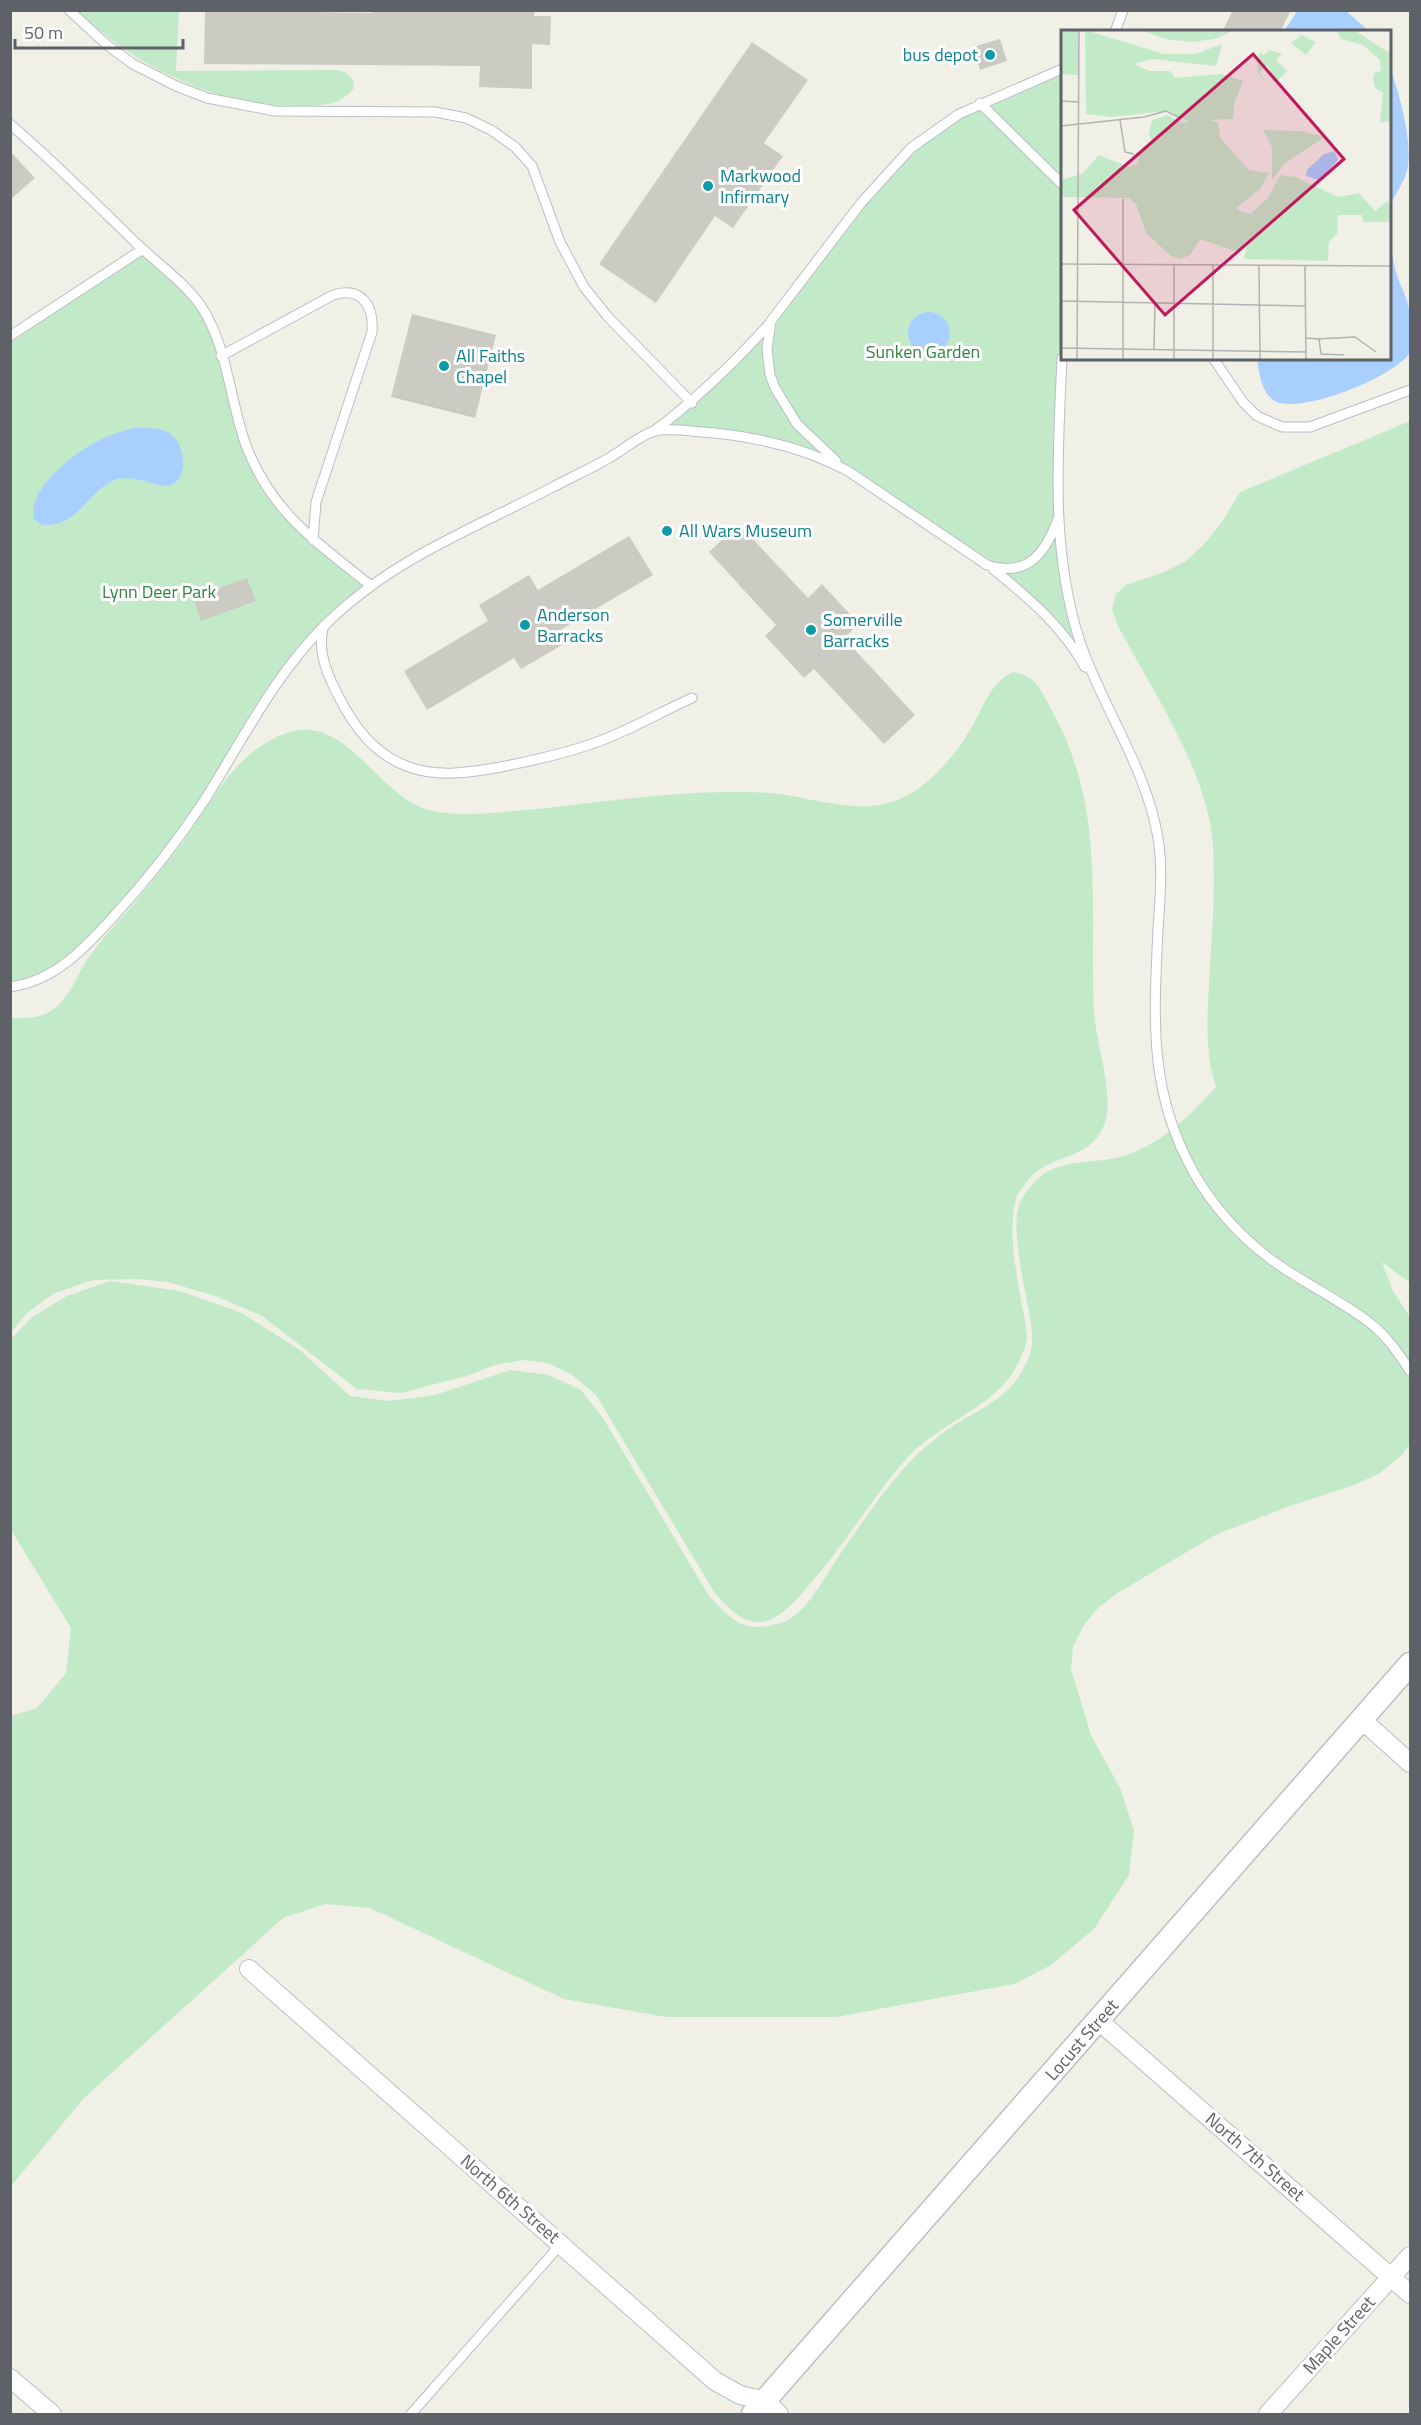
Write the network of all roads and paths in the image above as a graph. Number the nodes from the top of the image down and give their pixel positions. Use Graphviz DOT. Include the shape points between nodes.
graph roads {
  1 [pos="69,10"];
  2 [pos="1124,10"];
  3 [pos="1116,30"];
  4 [pos="1122,30"];
  5 [pos="1061,69"];
  6 [pos="980,103"];
  7 [pos="10,124"];
  8 [pos="1061,183"];
  9 [pos="143,249"];
  10 [pos="771,321"];
  11 [pos="10,336"];
  12 [pos="221,356"];
  13 [pos="1062,360"];
  14 [pos="1214,360"];
  15 [pos="1410,390"];
  16 [pos="692,403"];
  17 [pos="654,431"];
  18 [pos="848,471"];
  19 [pos="1058,519"];
  20 [pos="313,540"];
  21 [pos="987,565"];
  22 [pos="370,585"];
  23 [pos="323,626"];
  24 [pos="1101,696"];
  25 [pos="692,698"];
  26 [pos="10,987"];
  27 [pos="1410,1371"];
  28 [pos="1410,1664"];
  29 [pos="1361,1719"];
  30 [pos="1410,1763"];
  31 [pos="249,1968"];
  32 [pos="1099,2021"];
  33 [pos="561,2244"];
  34 [pos="1410,2256"];
  35 [pos="1392,2277"];
  36 [pos="1410,2294"];
  37 [pos="10,2378"];
  38 [pos="766,2410"];
  39 [pos="52,2415"];
  40 [pos="411,2415"];
  41 [pos="1268,2415"];
  1 -- 16 [label="lane" via="133,64 207,98 275,111 435,112 466,118 491,130 515,147 532,166 560,242 584,287"];
  2 -- 3 [label="lane"];
  2 -- 4 [label="lane"];
  5 -- 6 [label="lane"];
  6 -- 8 [label="lane"];
  6 -- 10 [label="lane" via="933,130 900,157"];
  7 -- 9 [label="lane"];
  9 -- 11 [label="lane"];
  9 -- 12 [label="lane" via="183,284 202,308"];
  10 -- 16 [label="lane"];
  10 -- 18 [label="lane" via="768,363 780,397 797,424"];
  12 -- 20 [label="lane" via="247,447 262,480 280,507"];
  12 -- 20 [label="lane" via="333,295 351,293 370,306 372,332 316,502"];
  13 -- 19 [label="lane"];
  14 -- 15 [label="lane" via="1257,416 1282,427 1310,427"];
  16 -- 17 [label="lane"];
  17 -- 18 [label="lane" via="737,435 790,447"];
  17 -- 22 [label="lane" via="416,556"];
  18 -- 21 [label="lane"];
  19 -- 21 [label="lane" via="1047,543 1023,566 1008,570"];
  19 -- 24 [label="lane" via="1067,588 1080,640"];
  20 -- 22 [label="lane"];
  21 -- 24 [label="lane" via="1050,618 1075,650"];
  22 -- 23 [label="lane"];
  23 -- 25 [label="lane" via="323,658 334,688 356,726 387,757 431,773 462,774 557,754 605,739"];
  23 -- 26 [label="lane" via="283,675 202,803 132,896 69,961 44,979"];
  24 -- 27 [label="lane" via="1138,769 1158,836 1161,868 1156,1059 1165,1104 1178,1140 1195,1174 1242,1235 1271,1259 1372,1325"];
  28 -- 29 [label="street, Locust Street"];
  29 -- 30 [label="street"];
  29 -- 32 [label="street, Locust Street"];
  31 -- 33 [label="street, North 6th Street"];
  32 -- 35 [label="street, North 7th Street"];
  32 -- 38 [label="street, Locust Street"];
  33 -- 38 [label="street, North 6th Street" via="715,2381"];
  33 -- 40 [label="lane"];
  34 -- 35 [label="street, Maple Street"];
  35 -- 36 [label="street, North 7th Street"];
  35 -- 41 [label="street, Maple Street"];
  37 -- 39 [label="street"];
}
